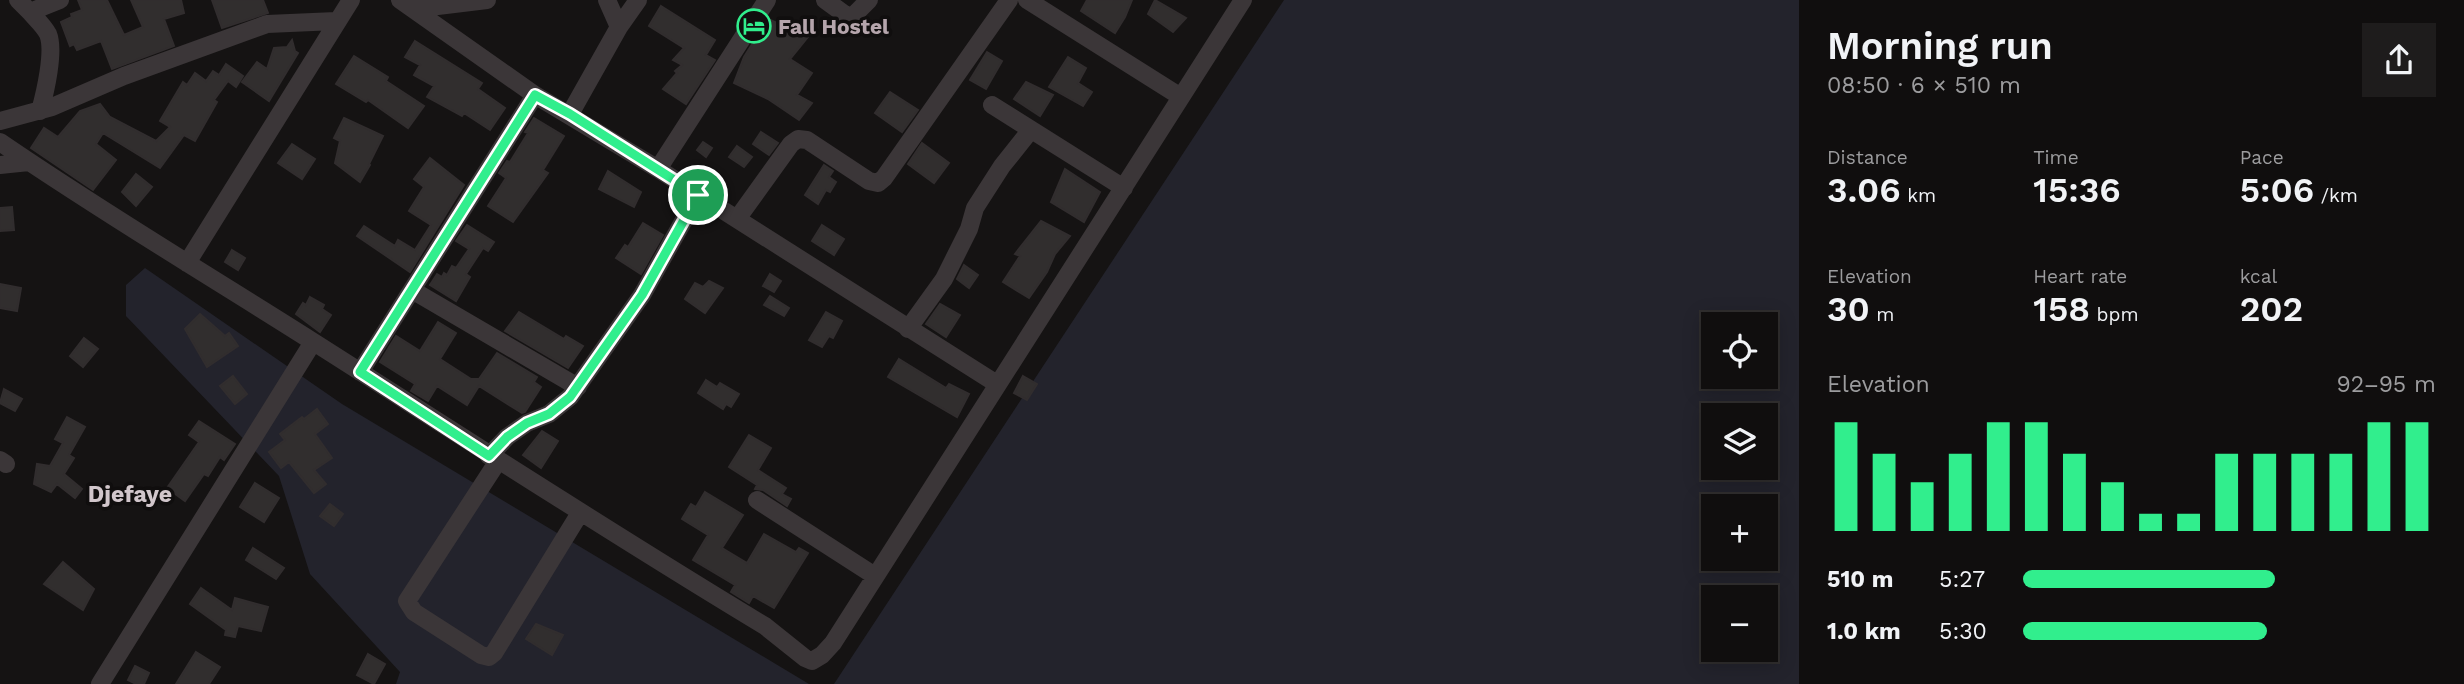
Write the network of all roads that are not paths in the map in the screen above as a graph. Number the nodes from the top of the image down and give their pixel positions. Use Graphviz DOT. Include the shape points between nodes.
graph roads {
  1 [pos="60,0"];
  2 [pos="351,0"];
  3 [pos="487,0"];
  4 [pos="607,0"];
  5 [pos="638,0"];
  6 [pos="766,0"];
  7 [pos="825,0"];
  8 [pos="869,0"];
  9 [pos="1009,0"];
  10 [pos="1027,0"];
  11 [pos="1243,0"];
  12 [pos="406,4"];
  13 [pos="24,6"];
  14 [pos="336,21"];
  15 [pos="619,27"];
  16 [pos="535,95"];
  17 [pos="1181,97"];
  18 [pos="992,105"];
  19 [pos="40,111"];
  20 [pos="570,114"];
  21 [pos="0,121"];
  22 [pos="1030,131"];
  23 [pos="0,142"];
  24 [pos="29,162"];
  25 [pos="0,165"];
  26 [pos="658,169"];
  27 [pos="1124,188"];
  28 [pos="698,195"];
  29 [pos="737,219"];
  30 [pos="187,263"];
  31 [pos="412,290"];
  32 [pos="908,329"];
  33 [pos="313,341"];
  34 [pos="360,372"];
  35 [pos="997,384"];
  36 [pos="578,387"];
  37 [pos="494,458"];
  38 [pos="757,500"];
  39 [pos="580,513"];
  40 [pos="875,576"];
  41 [pos="100,684"];
  1 -- 13 [label="street"];
  2 -- 14 [label="street"];
  3 -- 12 [label="street"];
  4 -- 15 [label="street"];
  5 -- 15 [label="street"];
  6 -- 26 [label="street"];
  7 -- 8 [label="street" via="847,16"];
  9 -- 29 [label="street" via="878,183 798,139"];
  10 -- 17 [label="street"];
  11 -- 17 [label="street"];
  12 -- 16 [label="street"];
  13 -- 19 [label="street" via="46,30 50,47"];
  14 -- 19 [label="street" via="267,24"];
  14 -- 30 [label="street"];
  15 -- 20 [label="street"];
  16 -- 20 [label="street"];
  16 -- 31 [label="street"];
  17 -- 27 [label="street"];
  18 -- 22 [label="street"];
  19 -- 21 [label="street"];
  20 -- 26 [label="street"];
  22 -- 27 [label="street"];
  22 -- 32 [label="street" via="975,208 944,279"];
  23 -- 24 [label="street"];
  24 -- 25 [label="street"];
  24 -- 30 [label="street"];
  26 -- 28 [label="street"];
  27 -- 35 [label="street"];
  28 -- 29 [label="street"];
  28 -- 36 [label="street" via="642,295"];
  29 -- 32 [label="street"];
  30 -- 33 [label="street"];
  31 -- 34 [label="street"];
  31 -- 36 [label="street"];
  32 -- 35 [label="street"];
  33 -- 34 [label="street"];
  33 -- 41 [label="street"];
  34 -- 37 [label="street"];
  35 -- 40 [label="street"];
  36 -- 37 [label="street" via="549,414 507,437"];
  37 -- 39 [label="street"];
  37 -- 39 [label="street" via="407,601 414,612 481,655 494,653"];
  38 -- 40 [label="street"];
  39 -- 40 [label="street" via="765,626 812,661 832,643"];
}
